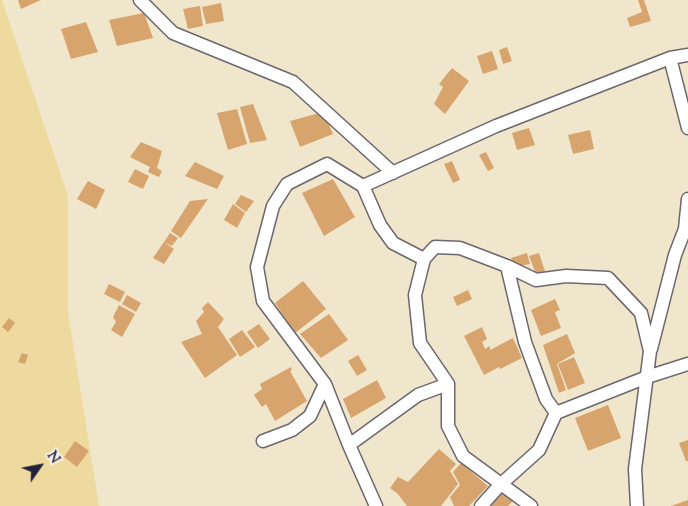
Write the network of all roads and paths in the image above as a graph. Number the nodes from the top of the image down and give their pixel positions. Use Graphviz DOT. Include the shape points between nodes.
graph roads {
  1 [pos="140,0"];
  2 [pos="688,55"];
  3 [pos="670,58"];
  4 [pos="688,128"];
  5 [pos="393,173"];
  6 [pos="363,186"];
  7 [pos="688,199"];
  8 [pos="687,229"];
  9 [pos="424,259"];
  10 [pos="507,266"];
  11 [pos="650,351"];
  12 [pos="688,364"];
  13 [pos="647,377"];
  14 [pos="325,384"];
  15 [pos="448,384"];
  16 [pos="556,413"];
  17 [pos="264,441"];
  18 [pos="349,445"];
  19 [pos="500,485"];
  20 [pos="376,506"];
  21 [pos="481,506"];
  22 [pos="531,506"];
  23 [pos="637,506"];
  1 -- 5 [label="street" via="173,33 293,82"];
  2 -- 3 [label="street"];
  3 -- 4 [label="street"];
  3 -- 5 [label="street" via="496,126"];
  5 -- 6 [label="street"];
  6 -- 9 [label="street" via="380,225 393,244"];
  6 -- 14 [label="street" via="327,164 287,184 274,206 257,267 263,301"];
  7 -- 8 [label="street"];
  8 -- 11 [label="street" via="675,255"];
  9 -- 10 [label="street" via="435,247 460,248"];
  9 -- 15 [label="street" via="415,295 420,343"];
  10 -- 11 [label="street" via="536,280 566,276 608,278 641,313"];
  10 -- 16 [label="street" via="525,342 546,399"];
  11 -- 13 [label="street"];
  12 -- 13 [label="street"];
  13 -- 16 [label="street"];
  13 -- 23 [label="street" via="635,469"];
  14 -- 17 [label="street" via="310,416 292,430"];
  14 -- 18 [label="street"];
  15 -- 18 [label="street" via="418,395"];
  15 -- 19 [label="street" via="448,426 463,456"];
  16 -- 19 [label="street" via="539,450"];
  18 -- 20 [label="street"];
  19 -- 21 [label="street"];
  19 -- 22 [label="street"];
}
